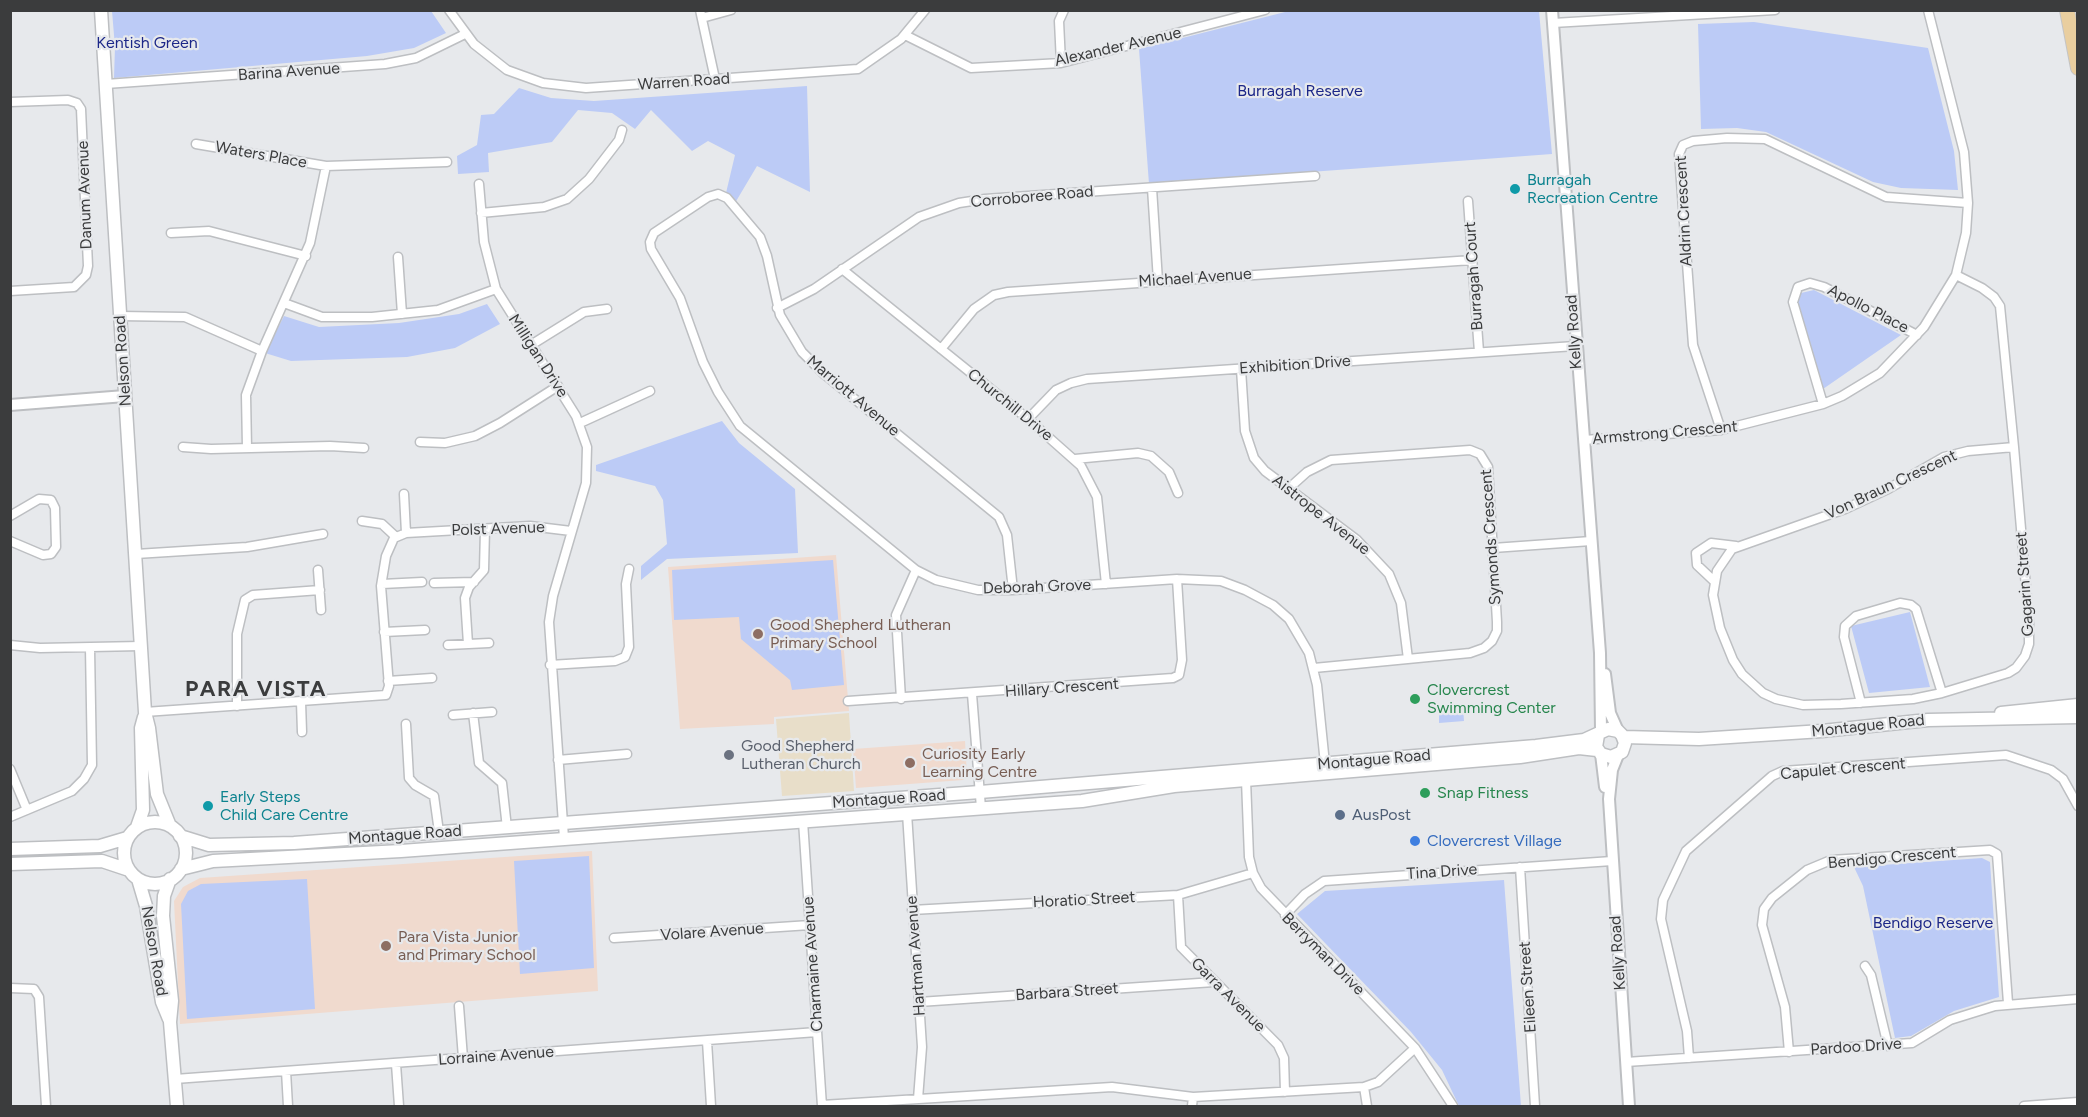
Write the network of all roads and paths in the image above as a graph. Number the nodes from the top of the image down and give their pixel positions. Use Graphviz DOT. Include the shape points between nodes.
graph roads {
  1 [pos="101,10"];
  2 [pos="450,10"];
  3 [pos="731,10"];
  4 [pos="925,10"];
  5 [pos="1064,10"];
  6 [pos="1265,10"];
  7 [pos="1552,10"];
  8 [pos="1775,10"];
  9 [pos="1928,10"];
  10 [pos="2067,10"];
  11 [pos="701,14"];
  12 [pos="1670,14"];
  13 [pos="1553,23"];
  14 [pos="465,34"];
  15 [pos="905,35"];
  16 [pos="1061,63"];
  17 [pos="2078,68"];
  18 [pos="715,79"];
  19 [pos="106,84"];
  20 [pos="10,102"];
  21 [pos="622,130"];
  22 [pos="196,144"];
  23 [pos="447,162"];
  24 [pos="326,166"];
  25 [pos="1315,176"];
  26 [pos="479,184"];
  27 [pos="1152,188"];
  28 [pos="1468,201"];
  29 [pos="1968,203"];
  30 [pos="481,213"];
  31 [pos="171,233"];
  32 [pos="650,242"];
  33 [pos="306,256"];
  34 [pos="398,257"];
  35 [pos="1472,260"];
  36 [pos="842,269"];
  37 [pos="1956,275"];
  38 [pos="1158,281"];
  39 [pos="496,289"];
  40 [pos="10,291"];
  41 [pos="284,303"];
  42 [pos="777,308"];
  43 [pos="607,309"];
  44 [pos="402,314"];
  45 [pos="120,316"];
  46 [pos="1917,335"];
  47 [pos="531,345"];
  48 [pos="1575,346"];
  49 [pos="941,349"];
  50 [pos="262,351"];
  51 [pos="1479,352"];
  52 [pos="1241,369"];
  53 [pos="558,386"];
  54 [pos="650,391"];
  55 [pos="125,396"];
  56 [pos="1823,404"];
  57 [pos="10,405"];
  58 [pos="1028,418"];
  59 [pos="580,423"];
  60 [pos="1721,430"];
  61 [pos="1584,440"];
  62 [pos="420,442"];
  63 [pos="183,447"];
  64 [pos="2014,447"];
  65 [pos="247,448"];
  66 [pos="364,448"];
  67 [pos="1075,459"];
  68 [pos="1288,489"];
  69 [pos="1178,493"];
  70 [pos="404,494"];
  71 [pos="10,516"];
  72 [pos="362,521"];
  73 [pos="485,529"];
  74 [pos="571,531"];
  75 [pos="406,533"];
  76 [pos="323,534"];
  77 [pos="396,537"];
  78 [pos="10,541"];
  79 [pos="1591,541"];
  80 [pos="1736,546"];
  81 [pos="1493,548"];
  82 [pos="136,554"];
  83 [pos="629,569"];
  84 [pos="318,570"];
  85 [pos="916,570"];
  86 [pos="1177,579"];
  87 [pos="1714,581"];
  88 [pos="422,582"];
  89 [pos="474,582"];
  90 [pos="434,583"];
  91 [pos="382,584"];
  92 [pos="1106,584"];
  93 [pos="320,590"];
  94 [pos="1013,590"];
  95 [pos="321,610"];
  96 [pos="425,630"];
  97 [pos="384,632"];
  98 [pos="468,644"];
  99 [pos="489,644"];
  100 [pos="10,645"];
  101 [pos="448,645"];
  102 [pos="141,646"];
  103 [pos="90,648"];
  104 [pos="1600,653"];
  105 [pos="1408,659"];
  106 [pos="550,665"];
  107 [pos="1314,668"];
  108 [pos="432,678"];
  109 [pos="388,681"];
  110 [pos="1942,693"];
  111 [pos="972,694"];
  112 [pos="901,699"];
  113 [pos="848,701"];
  114 [pos="301,702"];
  115 [pos="1861,703"];
  116 [pos="2078,705"];
  117 [pos="237,706"];
  118 [pos="492,711"];
  119 [pos="145,712"];
  120 [pos="473,713"];
  121 [pos="453,715"];
  122 [pos="2078,717"];
  123 [pos="1964,718"];
  124 [pos="406,724"];
  125 [pos="302,732"];
  126 [pos="1600,733"];
  127 [pos="1621,743"];
  128 [pos="1599,752"];
  129 [pos="627,754"];
  130 [pos="558,760"];
  131 [pos="1325,768"];
  132 [pos="10,769"];
  133 [pos="1245,776"];
  134 [pos="980,792"];
  135 [pos="1609,799"];
  136 [pos="802,806"];
  137 [pos="2078,806"];
  138 [pos="981,808"];
  139 [pos="27,810"];
  140 [pos="907,813"];
  141 [pos="10,817"];
  142 [pos="803,820"];
  143 [pos="562,823"];
  144 [pos="170,826"];
  145 [pos="137,827"];
  146 [pos="507,828"];
  147 [pos="439,832"];
  148 [pos="180,836"];
  149 [pos="127,838"];
  150 [pos="564,838"];
  151 [pos="10,849"];
  152 [pos="1612,861"];
  153 [pos="10,864"];
  154 [pos="1520,867"];
  155 [pos="181,869"];
  156 [pos="1253,873"];
  157 [pos="134,874"];
  158 [pos="170,879"];
  159 [pos="1178,895"];
  160 [pos="912,910"];
  161 [pos="1285,915"];
  162 [pos="810,925"];
  163 [pos="614,938"];
  164 [pos="1865,966"];
  165 [pos="1214,982"];
  166 [pos="10,988"];
  167 [pos="2078,999"];
  168 [pos="919,1002"];
  169 [pos="2008,1003"];
  170 [pos="459,1006"];
  171 [pos="170,1022"];
  172 [pos="817,1032"];
  173 [pos="707,1041"];
  174 [pos="1888,1046"];
  175 [pos="1415,1048"];
  176 [pos="1789,1052"];
  177 [pos="463,1058"];
  178 [pos="1689,1058"];
  179 [pos="1626,1062"];
  180 [pos="396,1064"];
  181 [pos="286,1071"];
  182 [pos="175,1079"];
  183 [pos="1364,1087"];
  184 [pos="1286,1092"];
  185 [pos="951,1097"];
  186 [pos="918,1099"];
  187 [pos="1193,1102"];
  188 [pos="2078,1102"];
  189 [pos="822,1106"];
  190 [pos="46,1107"];
  191 [pos="177,1107"];
  192 [pos="288,1107"];
  193 [pos="399,1107"];
  194 [pos="711,1107"];
  195 [pos="948,1107"];
  196 [pos="1367,1107"];
  197 [pos="1453,1107"];
  198 [pos="1535,1107"];
  199 [pos="1629,1107"];
  200 [pos="2024,1107"];
  1 -- 19 [label="main road, Nelson Road"];
  2 -- 14 [label="street, Warren Road"];
  3 -- 11 [label="street"];
  4 -- 15 [label="street, Warren Road"];
  5 -- 16 [label="street" via="1059,21"];
  6 -- 16 [label="street, Alexander Avenue"];
  7 -- 13 [label="street, Kelly Road"];
  8 -- 12 [label="street"];
  9 -- 29 [label="street, Armstrong Crescent" via="1964,152"];
  10 -- 17 [label="main road"];
  11 -- 18 [label="street"];
  12 -- 13 [label="street"];
  13 -- 48 [label="street, Kelly Road"];
  14 -- 18 [label="street, Warren Road" via="507,70 560,86 586,88"];
  14 -- 19 [label="street, Barina Avenue" via="416,58 385,64"];
  15 -- 16 [label="street, Alexander Avenue" via="970,68"];
  15 -- 18 [label="street, Warren Road" via="858,69"];
  19 -- 45 [label="main road, Nelson Road"];
  20 -- 40 [label="street, Danum Avenue" via="68,100 81,109 88,266 86,275 74,287"];
  21 -- 30 [label="street" via="619,140 589,179 567,199 544,207"];
  22 -- 24 [label="street, Waters Place"];
  23 -- 24 [label="street, Waters Place"];
  24 -- 33 [label="street, Waters Place"];
  25 -- 27 [label="street, Corroboree Road"];
  26 -- 30 [label="street, Milligan Drive"];
  27 -- 36 [label="street, Corroboree Road" via="985,199 949,206 919,217"];
  27 -- 38 [label="street"];
  28 -- 35 [label="street, Burragah Court"];
  29 -- 37 [label="street, Armstrong Crescent"];
  29 -- 60 [label="street, Aldrin Crescent" via="1886,197 1765,139 1727,138 1683,145 1679,154 1693,345"];
  30 -- 39 [label="street, Milligan Drive" via="485,250"];
  31 -- 33 [label="street" via="209,231"];
  32 -- 42 [label="street, Marriott Avenue" via="659,229 708,197 722,195 760,237"];
  32 -- 85 [label="street, Deborah Grove" via="680,298 717,392 740,426"];
  33 -- 41 [label="street, Waters Place"];
  34 -- 44 [label="street"];
  35 -- 38 [label="street, Michael Avenue"];
  35 -- 51 [label="street, Burragah Court"];
  36 -- 42 [label="street, Corroboree Road"];
  36 -- 49 [label="street, Churchill Drive"];
  37 -- 46 [label="street, Armstrong Crescent"];
  37 -- 64 [label="street, Gagarin Street" via="1982,288 2000,306"];
  38 -- 49 [label="street, Michael Avenue" via="1000,293 974,309"];
  39 -- 44 [label="street" via="448,308"];
  39 -- 47 [label="street, Milligan Drive"];
  41 -- 44 [label="street" via="309,314 333,318"];
  41 -- 50 [label="street"];
  42 -- 94 [label="street, Marriott Avenue" via="794,342 816,367 999,518 1007,535"];
  43 -- 47 [label="street" via="584,312"];
  45 -- 50 [label="street" via="185,317"];
  45 -- 55 [label="main road, Nelson Road"];
  46 -- 56 [label="street, Armstrong Crescent" via="1880,373"];
  46 -- 56 [label="street, Apollo Place" via="1824,286 1810,283 1798,287 1792,302"];
  47 -- 53 [label="street, Milligan Drive"];
  48 -- 51 [label="street, Exhibition Drive"];
  48 -- 61 [label="street, Kelly Road"];
  49 -- 58 [label="street, Churchill Drive"];
  50 -- 65 [label="street" via="246,395"];
  51 -- 52 [label="street, Exhibition Drive"];
  52 -- 58 [label="street, Exhibition Drive" via="1079,380 1056,390"];
  52 -- 68 [label="street, Aistrope Avenue" via="1247,445 1259,465"];
  53 -- 59 [label="street, Milligan Drive"];
  53 -- 62 [label="street" via="475,435 445,443"];
  54 -- 59 [label="street"];
  55 -- 57 [label="street"];
  55 -- 82 [label="main road, Nelson Road"];
  56 -- 60 [label="street, Armstrong Crescent"];
  58 -- 67 [label="street, Churchill Drive"];
  59 -- 74 [label="street, Milligan Drive" via="588,470"];
  60 -- 61 [label="street, Armstrong Crescent"];
  61 -- 79 [label="street, Kelly Road"];
  63 -- 65 [label="street"];
  64 -- 80 [label="street, Von Braun Crescent" via="1944,457 1845,509"];
  64 -- 110 [label="street, Gagarin Street" via="2028,650 2019,665 2008,673"];
  65 -- 66 [label="street"];
  67 -- 69 [label="street" via="1138,453 1151,456 1169,472"];
  67 -- 92 [label="street, Churchill Drive" via="1097,497"];
  68 -- 81 [label="street, Symonds Crescent" via="1306,472 1331,460 1476,451 1488,467"];
  68 -- 105 [label="street, Aistrope Avenue" via="1357,540 1393,579 1401,603"];
  70 -- 75 [label="street"];
  71 -- 78 [label="street" via="39,499 51,500 55,508 56,547 51,554 43,555"];
  72 -- 77 [label="street" via="382,524"];
  73 -- 74 [label="street, Polst Avenue" via="537,526"];
  73 -- 75 [label="street, Polst Avenue"];
  73 -- 89 [label="street" via="485,568"];
  74 -- 106 [label="street, Milligan Drive" via="551,604"];
  75 -- 77 [label="street, Polst Avenue"];
  76 -- 82 [label="street" via="247,547"];
  77 -- 91 [label="street" via="386,556"];
  79 -- 81 [label="street"];
  79 -- 104 [label="street, Kelly Road"];
  80 -- 87 [label="street" via="1722,560"];
  80 -- 87 [label="street, Von Braun Crescent" via="1711,543 1696,552 1697,565"];
  81 -- 105 [label="street, Symonds Crescent" via="1497,631 1492,641 1478,651"];
  82 -- 102 [label="main road, Nelson Road"];
  83 -- 106 [label="street" via="627,654 619,660"];
  84 -- 93 [label="street"];
  85 -- 94 [label="street, Deborah Grove" via="958,587"];
  85 -- 112 [label="street" via="897,615"];
  86 -- 92 [label="street, Deborah Grove"];
  86 -- 107 [label="street, Deborah Grove" via="1221,581 1274,605 1298,631"];
  86 -- 111 [label="street, Hillary Crescent" via="1182,660 1177,677"];
  87 -- 115 [label="street, Gagarin Street" via="1714,605 1728,648 1749,681 1776,699 1803,705"];
  88 -- 91 [label="street"];
  89 -- 90 [label="street"];
  89 -- 98 [label="street" via="465,598"];
  91 -- 97 [label="street"];
  92 -- 94 [label="street, Deborah Grove"];
  93 -- 95 [label="street"];
  93 -- 117 [label="street" via="253,595 245,600 237,634"];
  96 -- 97 [label="street"];
  97 -- 109 [label="street"];
  98 -- 99 [label="street"];
  98 -- 101 [label="street"];
  100 -- 103 [label="street"];
  102 -- 103 [label="street"];
  102 -- 119 [label="main road, Nelson Road"];
  103 -- 139 [label="street" via="92,765 72,791"];
  104 -- 126 [label="street, Kelly Road"];
  104 -- 127 [label="street, Kelly Road" via="1610,713"];
  105 -- 107 [label="street, Symonds Crescent"];
  106 -- 130 [label="street, Milligan Drive"];
  107 -- 131 [label="street, Deborah Grove"];
  108 -- 109 [label="street"];
  109 -- 114 [label="street" via="386,695"];
  110 -- 115 [label="street, Gagarin Street"];
  110 -- 115 [label="street" via="1916,609 1900,603 1856,616 1845,626 1844,637"];
  111 -- 112 [label="street, Hillary Crescent"];
  111 -- 134 [label="street"];
  112 -- 113 [label="street, Hillary Crescent"];
  114 -- 117 [label="street"];
  114 -- 125 [label="street"];
  116 -- 123 [label="main road, Montague Road"];
  117 -- 119 [label="street"];
  118 -- 120 [label="street"];
  119 -- 144 [label="main road, Nelson Road" via="157,794"];
  119 -- 145 [label="main road, Nelson Road" via="141,728 143,810"];
  120 -- 121 [label="street"];
  120 -- 146 [label="street" via="479,763 502,783"];
  122 -- 123 [label="main road, Montague Road"];
  123 -- 127 [label="main road, Montague Road"];
  124 -- 147 [label="street" via="409,778 434,796"];
  126 -- 127 [label="main road, Montague Road" via="1611,729"];
  126 -- 128 [label="main road"];
  126 -- 131 [label="main road, Montague Road" via="1544,746"];
  127 -- 128 [label="main road, Montague Road" via="1607,757"];
  127 -- 135 [label="street, Kelly Road" via="1612,770"];
  128 -- 131 [label="main road, Montague Road" via="1579,748 1520,757"];
  128 -- 135 [label="street, Kelly Road"];
  129 -- 130 [label="street"];
  130 -- 143 [label="street, Milligan Drive"];
  131 -- 133 [label="main road, Montague Road"];
  132 -- 139 [label="street"];
  133 -- 134 [label="main road, Montague Road"];
  133 -- 138 [label="main road, Montague Road" via="1082,801"];
  133 -- 156 [label="street, Berryman Drive"];
  134 -- 136 [label="main road, Montague Road"];
  134 -- 138 [label="street"];
  135 -- 152 [label="street, Kelly Road"];
  136 -- 142 [label="main road"];
  136 -- 143 [label="main road, Montague Road"];
  137 -- 178 [label="street, Capulet Crescent" via="2063,779 2051,770 2006,755 1783,771 1772,776 1686,850 1663,900 1661,919 1687,1031"];
  138 -- 140 [label="main road, Montague Road"];
  139 -- 141 [label="street"];
  140 -- 142 [label="main road, Montague Road"];
  140 -- 160 [label="street, Hartman Avenue"];
  142 -- 150 [label="main road, Montague Road"];
  142 -- 162 [label="street, Charmaine Avenue"];
  143 -- 146 [label="main road, Montague Road"];
  143 -- 150 [label="street, Milligan Drive"];
  144 -- 145 [label="main road" via="153,822"];
  144 -- 148 [label="main road"];
  145 -- 149 [label="main road"];
  146 -- 147 [label="main road, Montague Road"];
  147 -- 148 [label="main road, Montague Road" via="234,845 203,844"];
  148 -- 155 [label="main road" via="186,849"];
  149 -- 151 [label="main road" via="100,846"];
  149 -- 157 [label="main road" via="124,853"];
  150 -- 155 [label="main road, Montague Road" via="213,861"];
  152 -- 154 [label="street, Tina Drive"];
  152 -- 179 [label="street, Kelly Road"];
  153 -- 157 [label="main road" via="102,861"];
  154 -- 161 [label="street, Tina Drive" via="1324,881"];
  154 -- 198 [label="street, Eileen Street"];
  155 -- 158 [label="main road"];
  156 -- 159 [label="street, Horatio Street"];
  156 -- 161 [label="street, Berryman Drive" via="1264,893"];
  157 -- 158 [label="main road" via="154,883"];
  157 -- 171 [label="main road, Nelson Road" via="146,906 162,1002"];
  158 -- 171 [label="main road, Nelson Road" via="163,915 172,1001"];
  159 -- 160 [label="street, Horatio Street"];
  159 -- 165 [label="street, Garra Avenue" via="1181,947"];
  160 -- 168 [label="street, Hartman Avenue"];
  161 -- 175 [label="street, Berryman Drive"];
  162 -- 163 [label="street, Volare Avenue"];
  162 -- 172 [label="street, Charmaine Avenue"];
  164 -- 174 [label="street" via="1871,975"];
  165 -- 168 [label="street, Barbara Street"];
  165 -- 184 [label="street, Garra Avenue" via="1281,1049"];
  166 -- 190 [label="street" via="34,989 39,998"];
  167 -- 169 [label="street, Pardoo Drive"];
  168 -- 186 [label="street, Hartman Avenue" via="922,1057"];
  169 -- 174 [label="street, Pardoo Drive" via="1950,1020 1912,1043"];
  169 -- 176 [label="street, Bendigo Crescent" via="1996,855 1990,850 1831,860 1807,870 1764,909 1762,925 1785,1007"];
  170 -- 177 [label="street"];
  171 -- 182 [label="main road, Nelson Road"];
  172 -- 173 [label="street, Lorraine Avenue"];
  172 -- 189 [label="street, Charmaine Avenue"];
  173 -- 177 [label="street, Lorraine Avenue"];
  173 -- 194 [label="street"];
  174 -- 176 [label="street, Pardoo Drive"];
  175 -- 183 [label="street" via="1378,1082"];
  175 -- 197 [label="street, Berryman Drive"];
  176 -- 178 [label="street, Pardoo Drive"];
  177 -- 180 [label="street, Lorraine Avenue"];
  178 -- 179 [label="street, Pardoo Drive"];
  179 -- 199 [label="street, Kelly Road"];
  180 -- 181 [label="street, Lorraine Avenue"];
  180 -- 193 [label="street"];
  181 -- 182 [label="street, Lorraine Avenue"];
  181 -- 192 [label="street"];
  182 -- 191 [label="main road, Nelson Road"];
  183 -- 184 [label="street"];
  183 -- 196 [label="street"];
  184 -- 187 [label="street"];
  185 -- 186 [label="street"];
  185 -- 187 [label="street" via="1118,1087"];
  185 -- 195 [label="street"];
  186 -- 189 [label="street"];
  188 -- 200 [label="street"];
}
